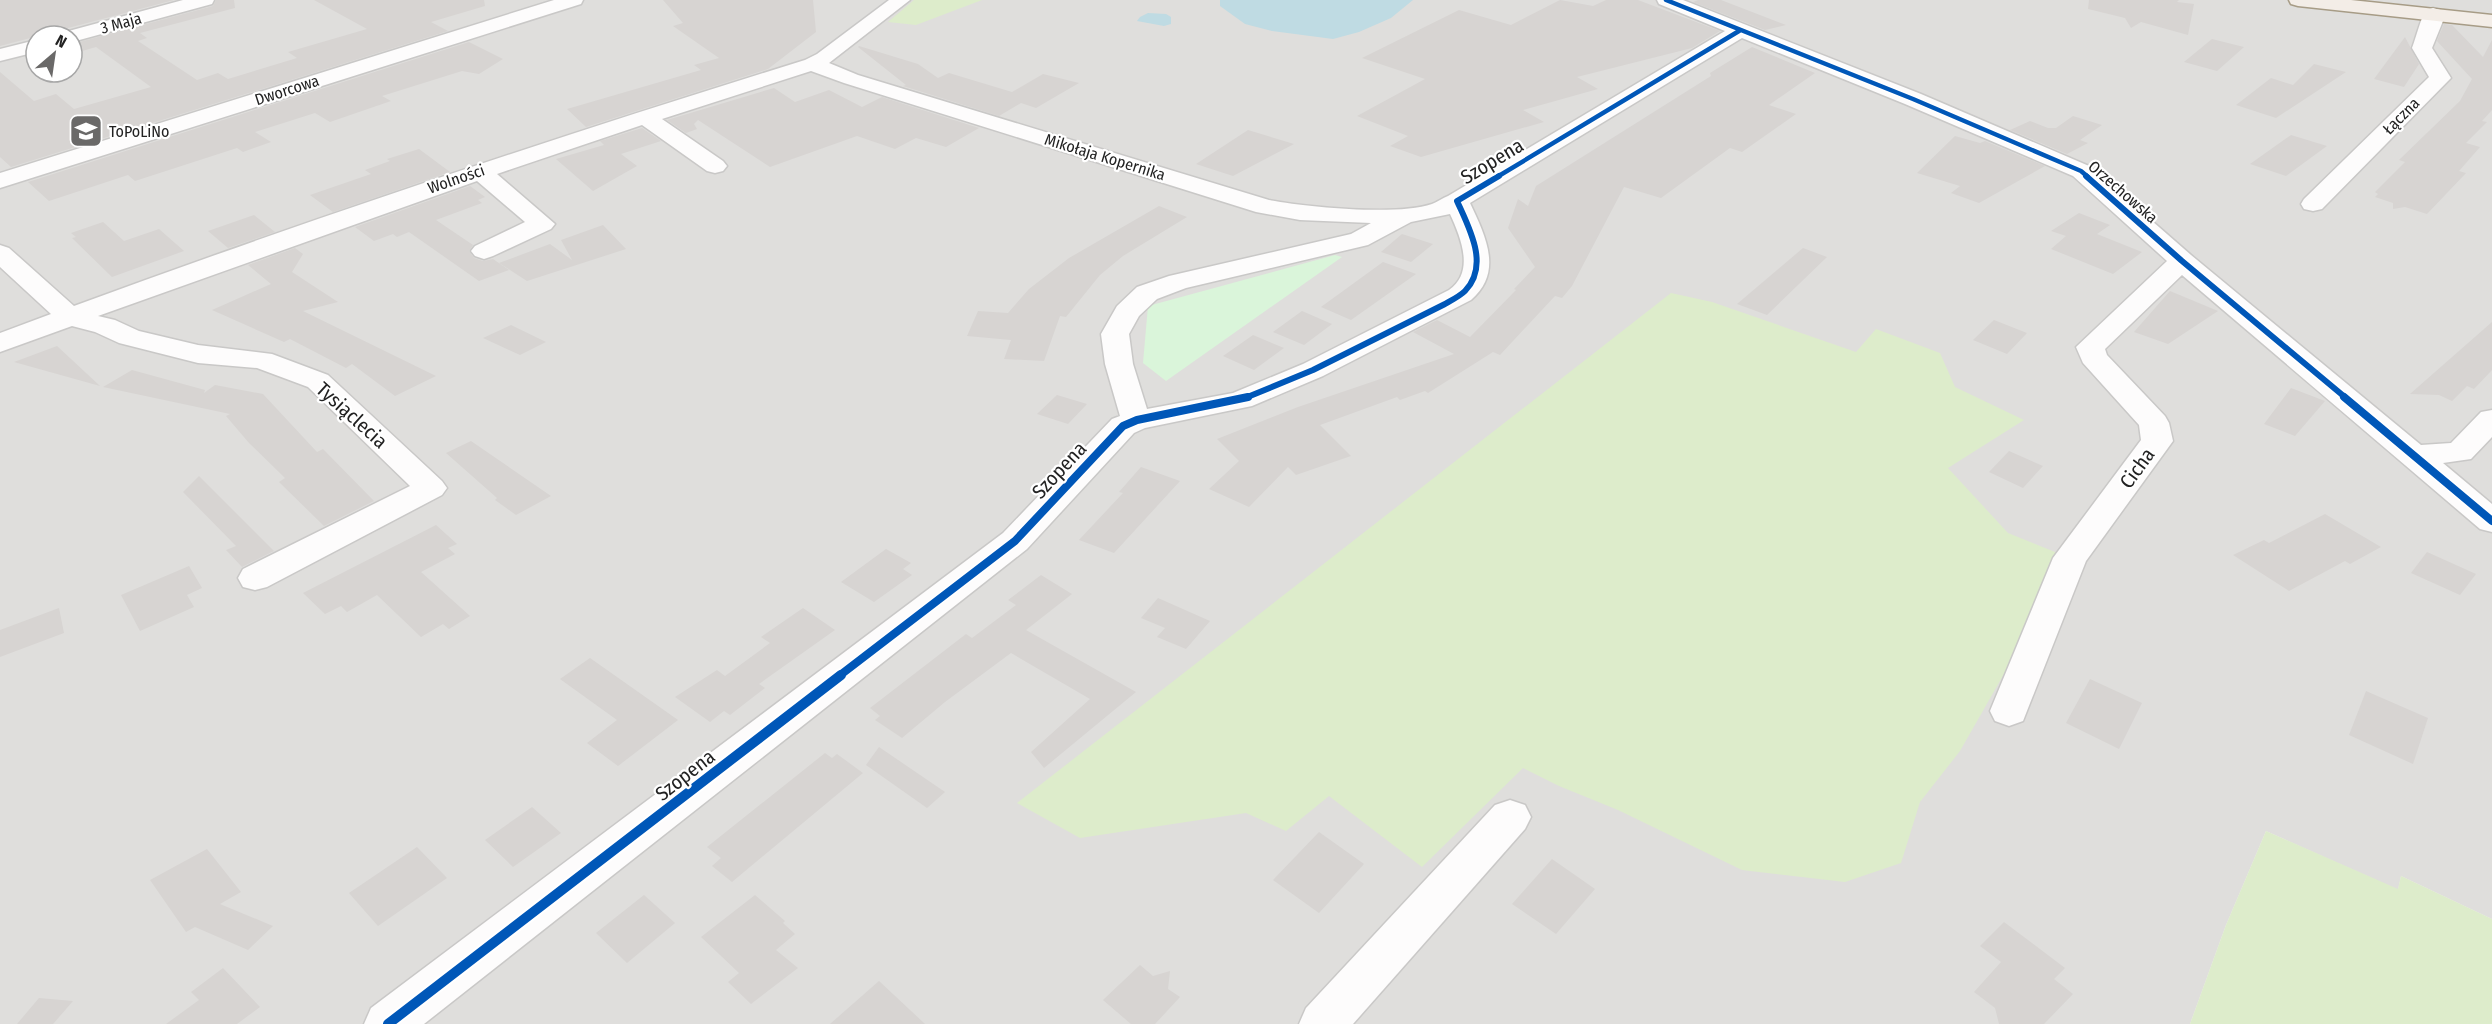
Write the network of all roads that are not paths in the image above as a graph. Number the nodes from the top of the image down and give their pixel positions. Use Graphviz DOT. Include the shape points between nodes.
graph roads {
  1 [pos="205,0"];
  2 [pos="521,0"];
  3 [pos="574,0"];
  4 [pos="901,0"];
  5 [pos="1666,0"];
  6 [pos="2298,0"];
  7 [pos="2433,14"];
  8 [pos="2492,21"];
  9 [pos="1739,31"];
  10 [pos="84,33"];
  11 [pos="24,49"];
  12 [pos="0,55"];
  13 [pos="812,64"];
  14 [pos="354,69"];
  15 [pos="644,116"];
  16 [pos="715,166"];
  17 [pos="480,171"];
  18 [pos="0,181"];
  19 [pos="1458,201"];
  20 [pos="2313,204"];
  21 [pos="1404,216"];
  22 [pos="483,251"];
  23 [pos="0,253"];
  24 [pos="2182,261"];
  25 [pos="70,317"];
  26 [pos="0,343"];
  27 [pos="2492,419"];
  28 [pos="1137,420"];
  29 [pos="2416,455"];
  30 [pos="2492,521"];
  31 [pos="255,578"];
  32 [pos="2009,711"];
  33 [pos="1510,817"];
  34 [pos="388,1024"];
  35 [pos="1323,1024"];
  1 -- 10 [label="street, 3 Maja"];
  2 -- 14 [label="street" via="346,58 343,63"];
  3 -- 14 [label="street, Dworcowa"];
  4 -- 13 [label="street, Wolności"];
  5 -- 9 [label="street, Orzechowska"];
  6 -- 7 [label="main road"];
  7 -- 8 [label="main road"];
  7 -- 20 [label="street, Łączna" via="2422,48 2440,78"];
  9 -- 19 [label="street, Szopena"];
  9 -- 24 [label="street, Orzechowska" via="1913,99 2080,171"];
  11 -- 12 [label="street"];
  13 -- 15 [label="street, Wolności"];
  13 -- 21 [label="street, Mikołaja Kopernika" via="1265,207 1342,216"];
  14 -- 18 [label="street, Dworcowa"];
  15 -- 16 [label="street"];
  15 -- 17 [label="street, Wolności"];
  17 -- 22 [label="street" via="542,224"];
  17 -- 25 [label="street, Wolności"];
  19 -- 21 [label="street, Szopena" via="1437,211"];
  19 -- 28 [label="street, Szopena" via="1478,251 1476,272 1465,291 1313,370 1241,400"];
  21 -- 28 [label="street, Szopena" via="1359,240 1178,282 1136,302 1115,334 1119,364"];
  23 -- 25 [label="street"];
  24 -- 29 [label="street, Orzechowska"];
  24 -- 32 [label="street, Cicha" via="2090,347 2093,357 2154,423 2157,441 2070,558"];
  25 -- 26 [label="street, Wolności"];
  25 -- 31 [label="street, Tysiąclecia" via="198,354 262,360 318,381 431,488"];
  27 -- 29 [label="street" via="2460,452"];
  28 -- 34 [label="street, Szopena" via="1123,426 1015,541"];
  29 -- 30 [label="street, Orzechowska"];
  33 -- 35 [label="street"];
}
